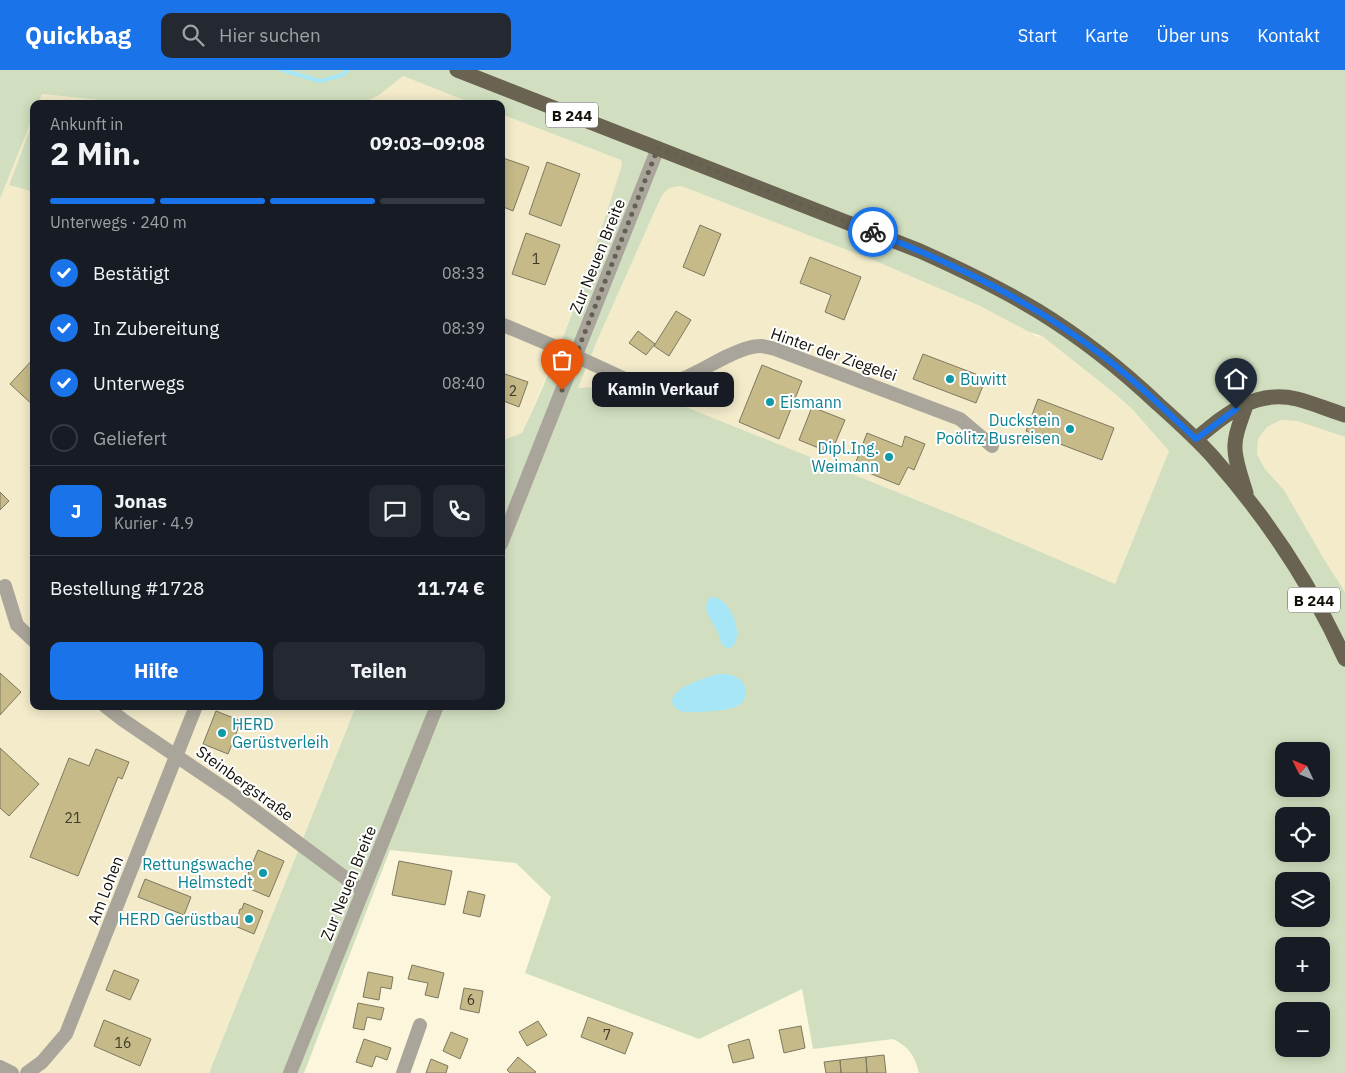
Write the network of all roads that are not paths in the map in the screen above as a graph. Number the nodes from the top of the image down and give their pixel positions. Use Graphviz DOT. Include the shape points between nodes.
graph roads {
  1 [pos="457,70"];
  2 [pos="658,148"];
  3 [pos="505,326"];
  4 [pos="575,356"];
  5 [pos="1247,402"];
  6 [pos="1345,415"];
  7 [pos="1196,439"];
  8 [pos="992,446"];
  9 [pos="1247,497"];
  10 [pos="505,534"];
  11 [pos="6,586"];
  12 [pos="30,637"];
  13 [pos="1345,659"];
  14 [pos="110,710"];
  15 [pos="194,710"];
  16 [pos="435,710"];
  17 [pos="176,755"];
  18 [pos="362,891"];
  19 [pos="420,1024"];
  20 [pos="0,1067"];
  21 [pos="12,1073"];
  22 [pos="26,1073"];
  23 [pos="290,1073"];
  24 [pos="403,1073"];
  1 -- 2 [label="main road, B 244"];
  2 -- 4 [label="street, Zur Neuen Breite"];
  2 -- 7 [label="main road, B 244" via="920,251 1011,295 1104,356"];
  3 -- 4 [label="street"];
  4 -- 8 [label="street, Hinter der Ziegelei" via="638,385 650,387 674,382 744,349 760,346 775,349 960,419"];
  4 -- 10 [label="street, Zur Neuen Breite"];
  5 -- 6 [label="main road" via="1287,397"];
  5 -- 7 [label="main road"];
  5 -- 9 [label="main road" via="1235,445"];
  7 -- 9 [label="main road, B 244"];
  9 -- 13 [label="main road, B 244" via="1280,542"];
  11 -- 12 [label="street" via="17,625"];
  14 -- 17 [label="street, Steinbergstraße"];
  15 -- 17 [label="street, Am Lohen"];
  16 -- 18 [label="street, Zur Neuen Breite"];
  17 -- 18 [label="street, Steinbergstraße"];
  17 -- 22 [label="street, Am Lohen" via="66,1034 42,1062"];
  18 -- 23 [label="street, Zur Neuen Breite"];
  19 -- 24 [label="street"];
  20 -- 21 [label="street"];
}
